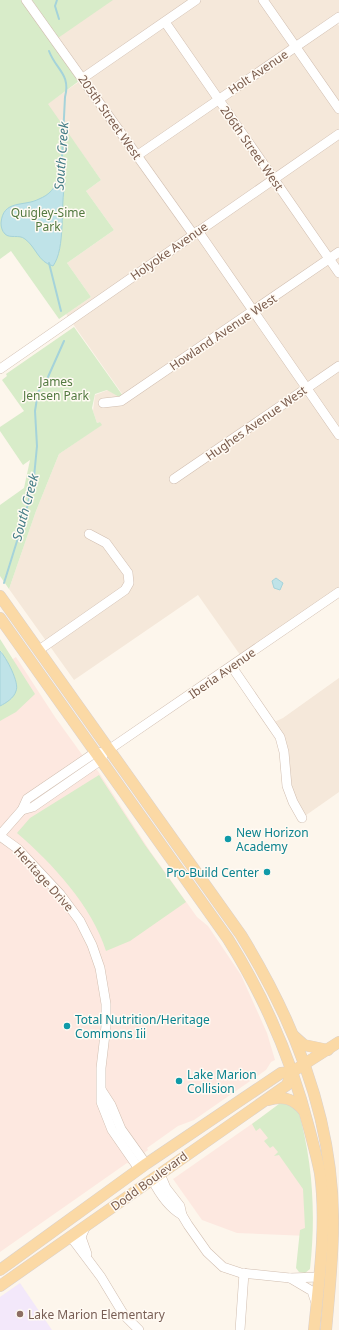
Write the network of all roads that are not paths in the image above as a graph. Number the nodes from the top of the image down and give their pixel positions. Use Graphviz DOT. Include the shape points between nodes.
graph roads {
  1 [pos="26,0"];
  2 [pos="196,0"];
  3 [pos="263,0"];
  4 [pos="339,17"];
  5 [pos="165,22"];
  6 [pos="295,46"];
  7 [pos="83,78"];
  8 [pos="218,100"];
  9 [pos="339,109"];
  10 [pos="339,134"];
  11 [pos="138,155"];
  12 [pos="274,179"];
  13 [pos="195,233"];
  14 [pos="339,252"];
  15 [pos="329,259"];
  16 [pos="339,273"];
  17 [pos="253,310"];
  18 [pos="339,366"];
  19 [pos="0,369"];
  20 [pos="306,388"];
  21 [pos="103,403"];
  22 [pos="339,435"];
  23 [pos="174,479"];
  24 [pos="89,534"];
  25 [pos="339,592"];
  26 [pos="0,596"];
  27 [pos="0,618"];
  28 [pos="39,650"];
  29 [pos="232,667"];
  30 [pos="103,754"];
  31 [pos="302,818"];
  32 [pos="0,835"];
  33 [pos="292,1033"];
  34 [pos="339,1042"];
  35 [pos="328,1050"];
  36 [pos="304,1064"];
  37 [pos="292,1072"];
  38 [pos="258,1104"];
  39 [pos="305,1112"];
  40 [pos="189,1135"];
  41 [pos="143,1166"];
  42 [pos="156,1176"];
  43 [pos="82,1210"];
  44 [pos="103,1214"];
  45 [pos="85,1228"];
  46 [pos="71,1237"];
  47 [pos="87,1258"];
  48 [pos="0,1270"];
  49 [pos="244,1273"];
  50 [pos="319,1277"];
  51 [pos="290,1278"];
  52 [pos="0,1286"];
  53 [pos="316,1304"];
  54 [pos="328,1310"];
  55 [pos="139,1330"];
  56 [pos="240,1330"];
  57 [pos="314,1330"];
  58 [pos="326,1330"];
  1 -- 7 [label="street, 205th Street West"];
  2 -- 5 [label="street"];
  3 -- 6 [label="street"];
  4 -- 6 [label="street, Holt Avenue"];
  5 -- 7 [label="street"];
  5 -- 8 [label="street, 206th Street West"];
  6 -- 8 [label="street, Holt Avenue"];
  6 -- 9 [label="street"];
  7 -- 11 [label="street, 205th Street West"];
  8 -- 11 [label="street, Holt Avenue"];
  8 -- 12 [label="street, 206th Street West"];
  10 -- 12 [label="street, Holyoke Avenue"];
  11 -- 13 [label="street, 205th Street West"];
  12 -- 13 [label="street, Holyoke Avenue"];
  12 -- 15 [label="street, 206th Street West"];
  13 -- 17 [label="street, 205th Street West"];
  13 -- 19 [label="street, Holyoke Avenue"];
  14 -- 15 [label="street, Howland Avenue West"];
  15 -- 16 [label="street, 206th Street West"];
  15 -- 17 [label="street, Howland Avenue West"];
  17 -- 20 [label="street, 205th Street West"];
  17 -- 21 [label="street, Howland Avenue West" via="121,401"];
  18 -- 20 [label="street, Hughes Avenue West"];
  20 -- 22 [label="street, 205th Street West"];
  20 -- 23 [label="street, Hughes Avenue West"];
  24 -- 28 [label="street" via="106,543 128,574 129,583 125,590"];
  25 -- 29 [label="street, Iberia Avenue"];
  26 -- 28 [label="main road"];
  27 -- 30 [label="main road"];
  28 -- 30 [label="main road"];
  29 -- 30 [label="street, Iberia Avenue"];
  29 -- 31 [label="street" via="280,737 287,786"];
  30 -- 32 [label="street, Iberia Avenue" via="33,807 22,810"];
  30 -- 33 [label="main road" via="241,935 267,979"];
  30 -- 37 [label="main road" via="243,963 271,1018"];
  32 -- 41 [label="street, Heritage Drive" via="23,853 60,894 80,921 92,945 100,968 106,1004 102,1091"];
  33 -- 35 [label="main road" via="304,1045"];
  33 -- 36 [label="main road"];
  34 -- 35 [label="main road, Dodd Boulevard"];
  35 -- 36 [label="main road, Dodd Boulevard"];
  36 -- 37 [label="main road, Dodd Boulevard"];
  36 -- 54 [label="main road" via="325,1139 330,1173 333,1224"];
  37 -- 38 [label="main road, Dodd Boulevard" via="287,1085"];
  37 -- 39 [label="main road"];
  37 -- 40 [label="main road, Dodd Boulevard" via="281,1072"];
  38 -- 39 [label="main road" via="274,1098 286,1098"];
  38 -- 42 [label="main road, Dodd Boulevard"];
  39 -- 50 [label="main road" via="320,1172 322,1234"];
  40 -- 41 [label="main road, Dodd Boulevard"];
  40 -- 42 [label="main road" via="156,1169"];
  41 -- 43 [label="main road, Dodd Boulevard"];
  41 -- 44 [label="main road" via="145,1170 141,1176 114,1200"];
  42 -- 44 [label="main road, Dodd Boulevard"];
  42 -- 49 [label="street" via="156,1188 174,1210 182,1215 214,1260 223,1267"];
  43 -- 46 [label="main road" via="70,1227"];
  43 -- 48 [label="main road, Dodd Boulevard"];
  44 -- 45 [label="main road, Dodd Boulevard"];
  45 -- 46 [label="main road, Dodd Boulevard"];
  45 -- 47 [label="street" via="82,1237"];
  46 -- 47 [label="street"];
  46 -- 52 [label="main road, Dodd Boulevard"];
  47 -- 55 [label="street" via="121,1311"];
  49 -- 51 [label="street"];
  49 -- 56 [label="street"];
  50 -- 51 [label="street"];
  50 -- 53 [label="main road"];
  50 -- 54 [label="main road" via="326,1283"];
  51 -- 53 [label="street" via="312,1291"];
  53 -- 57 [label="main road"];
  54 -- 58 [label="main road"];
}
